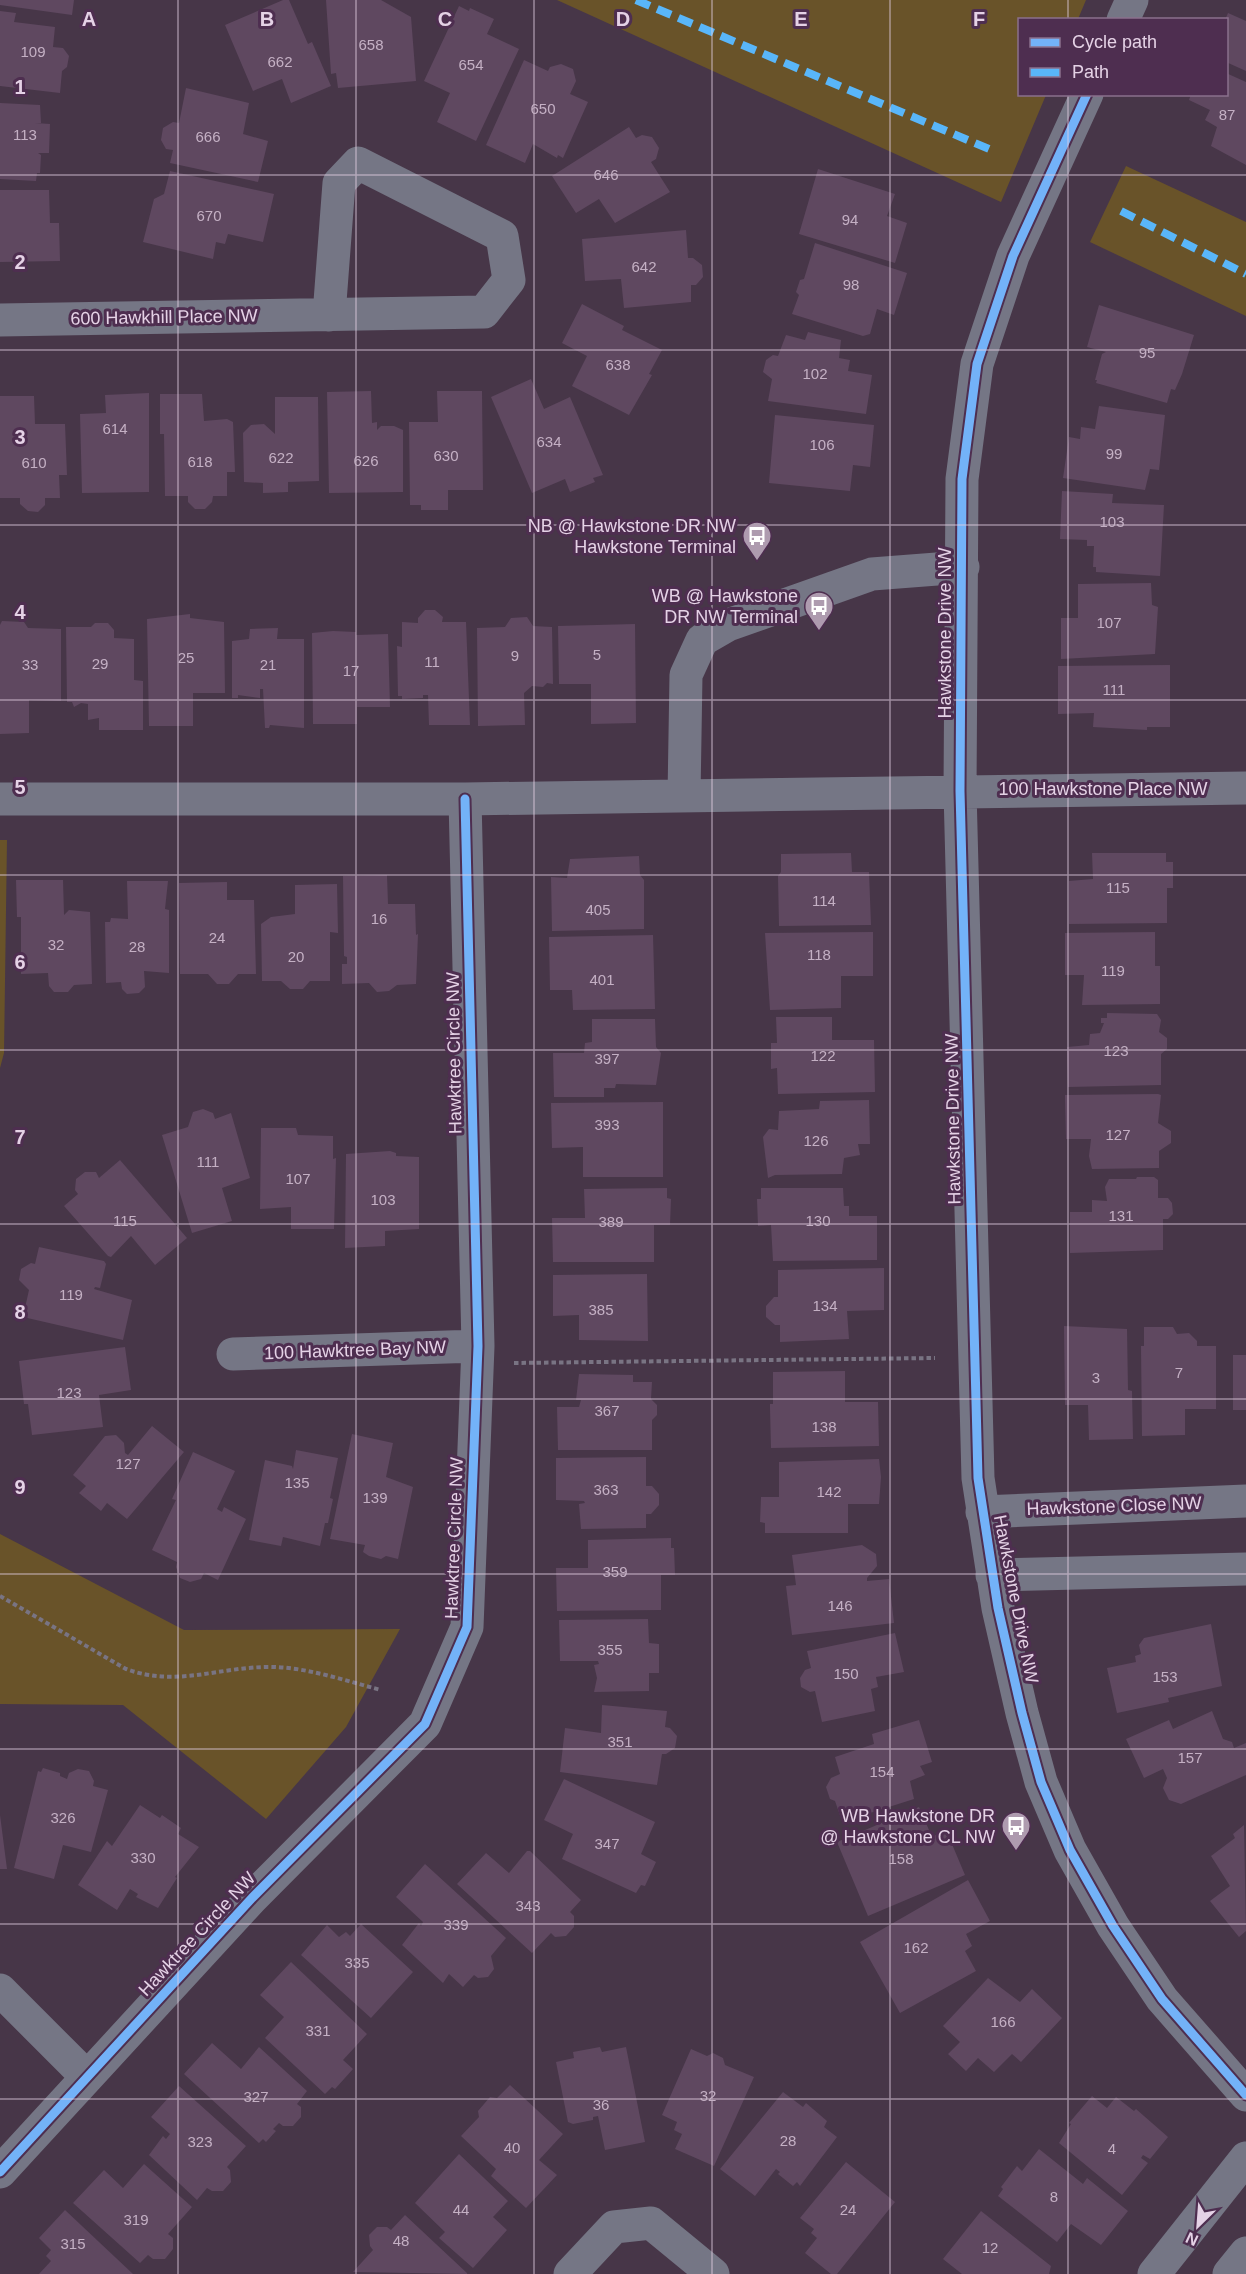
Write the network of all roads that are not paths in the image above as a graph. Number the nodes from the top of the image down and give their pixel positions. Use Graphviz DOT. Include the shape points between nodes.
graph roads {
  1 [pos="1132,0"];
  2 [pos="1124,18"];
  3 [pos="1086,96"];
  4 [pos="329,315"];
  5 [pos="0,320"];
  6 [pos="963,567"];
  7 [pos="1246,788"];
  8 [pos="960,790"];
  9 [pos="684,796"];
  10 [pos="465,799"];
  11 [pos="0,800"];
  12 [pos="478,1346"];
  13 [pos="233,1354"];
  14 [pos="1246,1501"];
  15 [pos="982,1512"];
  16 [pos="1246,1569"];
  17 [pos="992,1575"];
  18 [pos="0,1990"];
  19 [pos="87,2077"];
  20 [pos="1246,2095"];
  21 [pos="1246,2158"];
  22 [pos="0,2172"];
  23 [pos="1246,2253"];
  24 [pos="570,2274"];
  25 [pos="713,2274"];
  26 [pos="1154,2274"];
  27 [pos="1229,2274"];
  1 -- 2 [label="street"];
  3 -- 6 [label="street, Hawkstone Drive NW" via="1013,256 977,364 962,479"];
  4 -- 4 [label="street, 600 Hawkhill Place NW" via="484,312 509,280 502,236 358,163 339,183"];
  4 -- 5 [label="street, 600 Hawkhill Place NW"];
  6 -- 8 [label="street, Hawkstone Drive NW"];
  6 -- 9 [label="street" via="872,574 728,624 702,640 686,675"];
  7 -- 8 [label="street, 100 Hawkstone Place NW"];
  8 -- 9 [label="street"];
  8 -- 15 [label="street, Hawkstone Drive NW"];
  9 -- 10 [label="street"];
  10 -- 11 [label="street"];
  10 -- 12 [label="street, Hawktree Circle NW"];
  12 -- 13 [label="street, 100 Hawktree Bay NW"];
  12 -- 19 [label="street, Hawktree Circle NW" via="467,1627 425,1724 252,1898"];
  14 -- 15 [label="street, Hawkstone Close NW"];
  15 -- 17 [label="street, Hawkstone Drive NW"];
  16 -- 17 [label="street"];
  17 -- 20 [label="street, Hawkstone Drive NW" via="1041,1782 1070,1850 1113,1926 1162,1999"];
  18 -- 19 [label="street"];
  19 -- 22 [label="street, Hawktree Circle NW"];
  21 -- 26 [label="street"];
  23 -- 27 [label="street"];
  24 -- 25 [label="street" via="614,2227 651,2223"];
}
